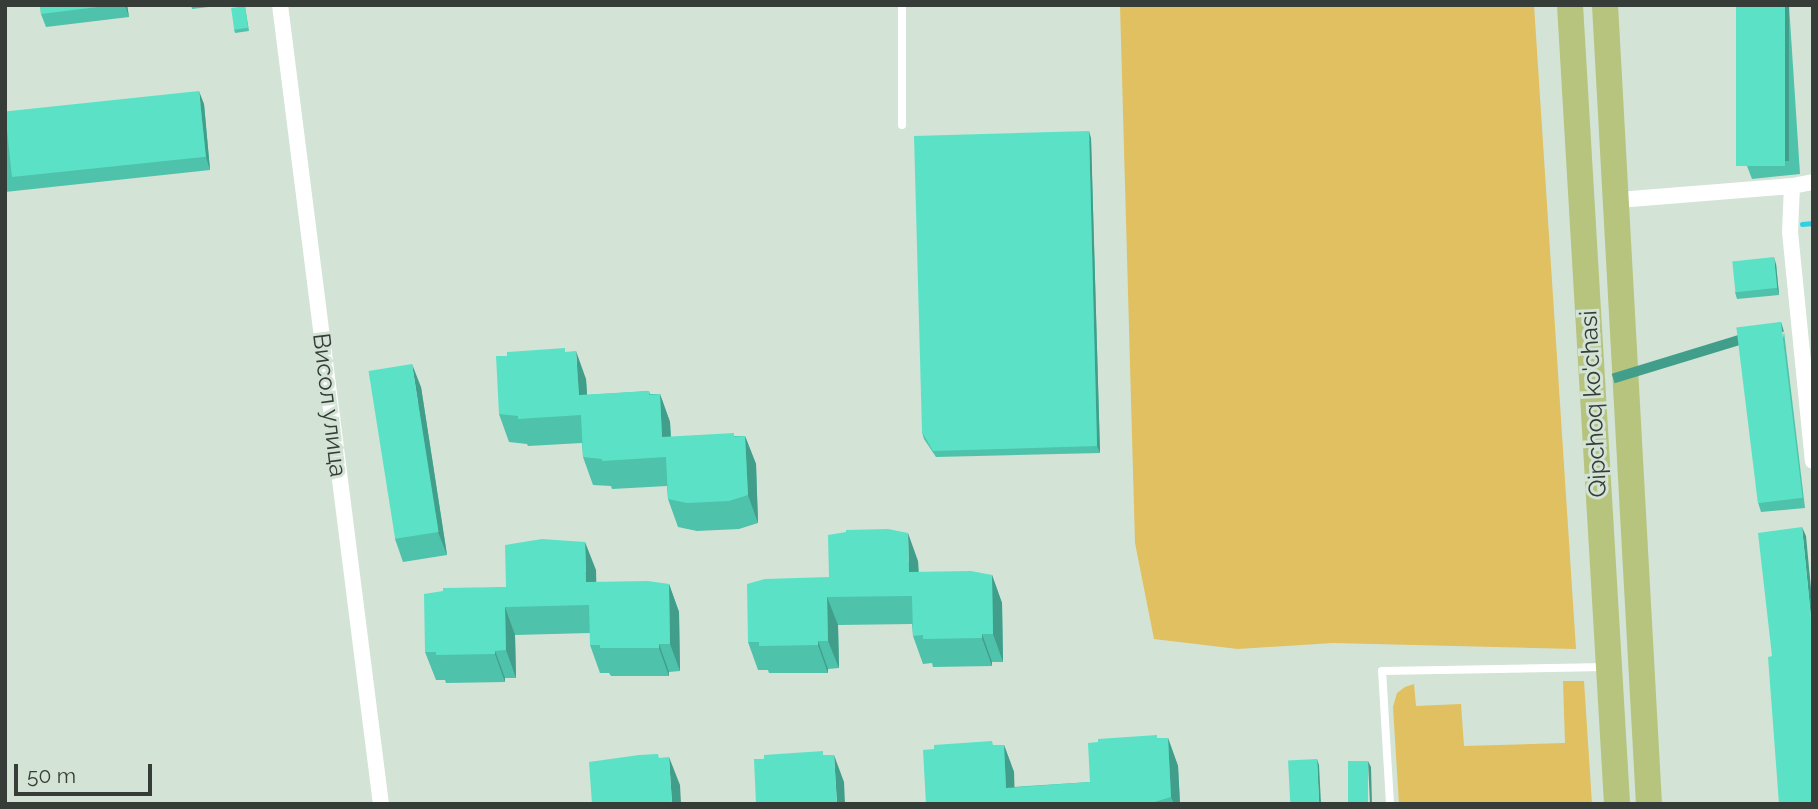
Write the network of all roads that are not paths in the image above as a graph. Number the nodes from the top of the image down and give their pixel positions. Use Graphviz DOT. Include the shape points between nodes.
graph roads {
  1 [pos="280,5"];
  2 [pos="902,5"];
  3 [pos="1570,5"];
  4 [pos="1605,5"];
  5 [pos="902,125"];
  6 [pos="1813,183"];
  7 [pos="1792,186"];
  8 [pos="1618,200"];
  9 [pos="1621,262"];
  10 [pos="1585,266"];
  11 [pos="1809,390"];
  12 [pos="1813,461"];
  13 [pos="1609,667"];
  14 [pos="381,804"];
  15 [pos="1390,804"];
  16 [pos="1617,804"];
  17 [pos="1649,804"];
  1 -- 14 [label="street, Висол улица"];
  2 -- 5 [label="lane"];
  3 -- 10 [label="main road, Qipchoq ko'chasi"];
  4 -- 8 [label="main road, Qipchoq ko'chasi"];
  6 -- 7 [label="street"];
  7 -- 8 [label="street"];
  7 -- 11 [label="street" via="1790,224"];
  8 -- 9 [label="main road, Qipchoq ko'chasi"];
  9 -- 10 [label="main road" via="1614,253 1603,250"];
  9 -- 17 [label="main road, Qipchoq ko'chasi"];
  10 -- 13 [label="main road, Qipchoq ko'chasi"];
  11 -- 12 [label="street"];
  13 -- 15 [label="lane" via="1382,671"];
  13 -- 16 [label="main road, Qipchoq ko'chasi"];
}
